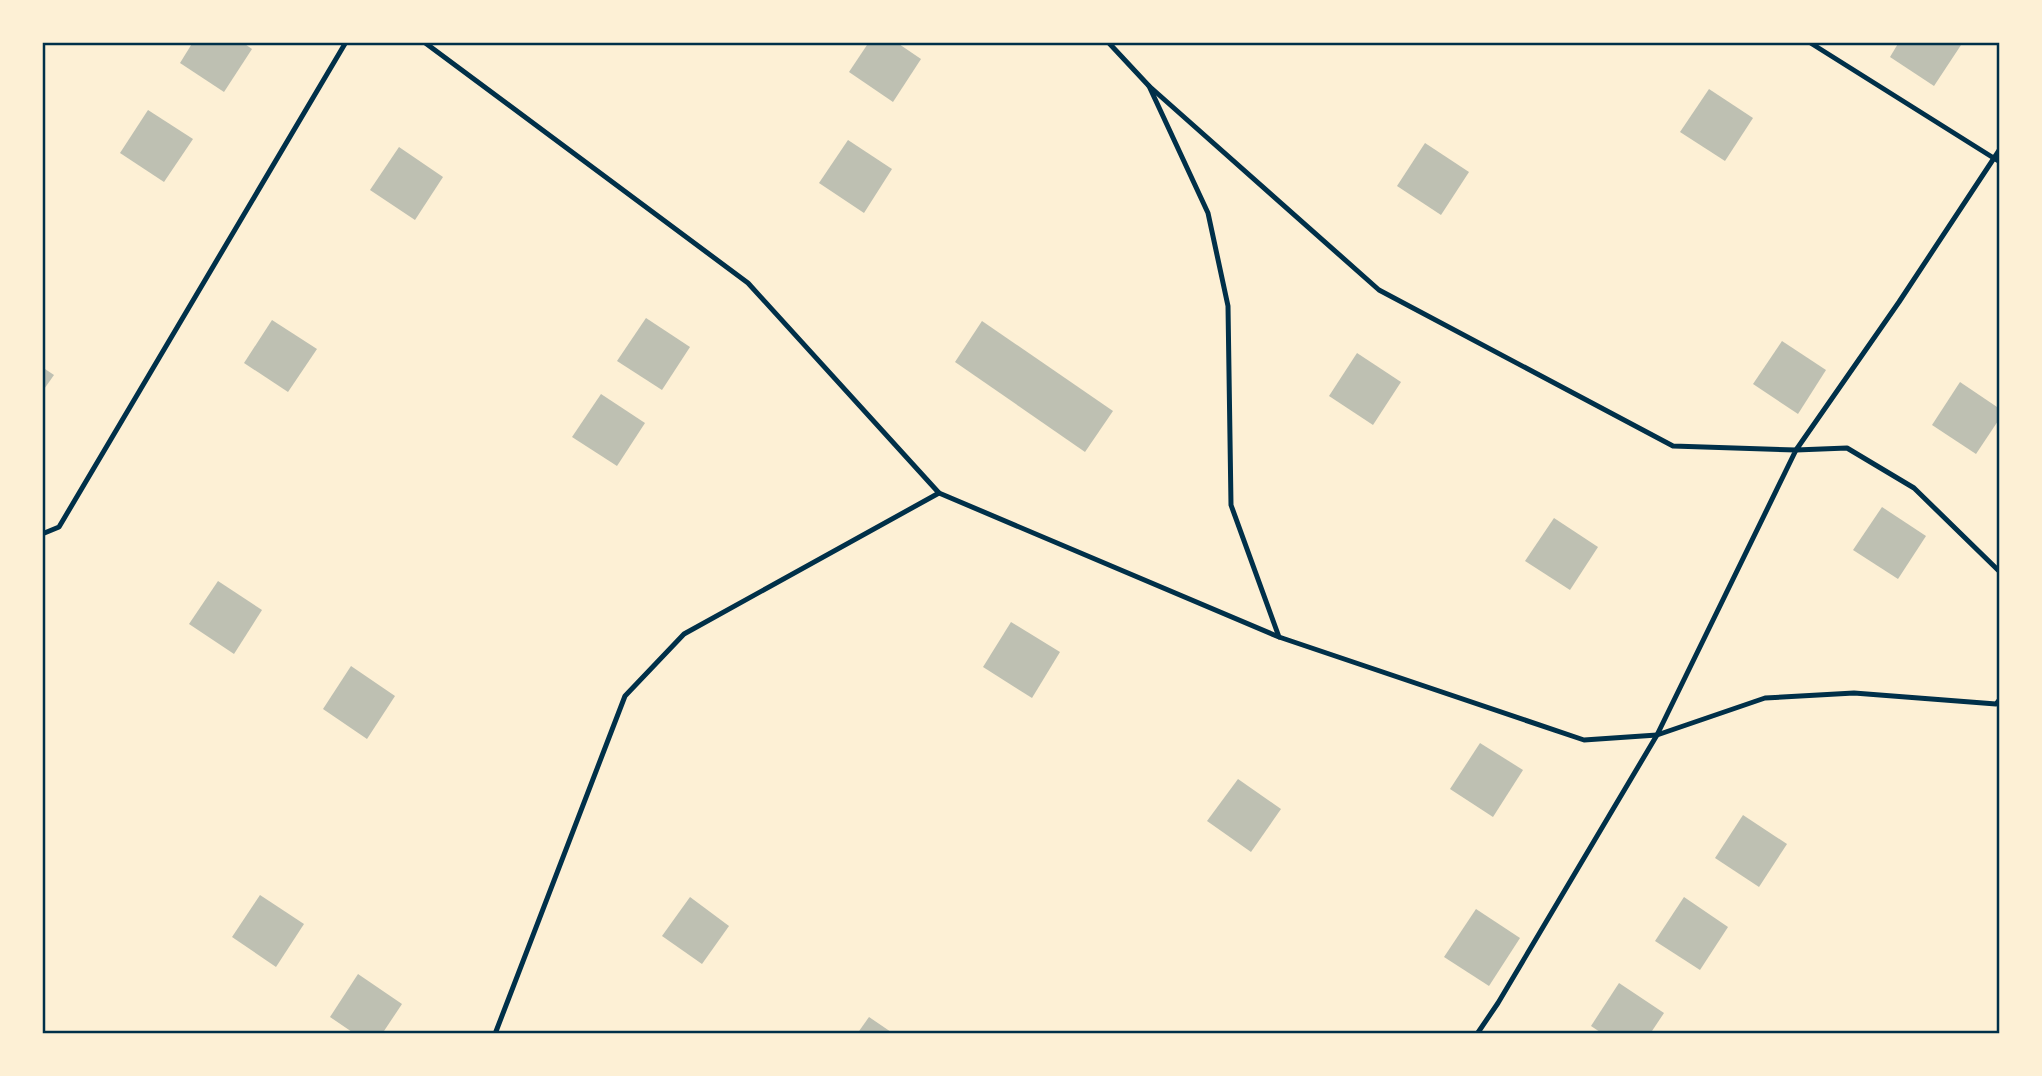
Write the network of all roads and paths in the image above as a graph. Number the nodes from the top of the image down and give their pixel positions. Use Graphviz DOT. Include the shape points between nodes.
graph roads {
  1 [pos="346,42"];
  2 [pos="424,42"];
  3 [pos="1108,42"];
  4 [pos="1809,42"];
  5 [pos="1149,86"];
  6 [pos="2000,149"];
  7 [pos="1993,157"];
  8 [pos="2000,162"];
  9 [pos="1796,450"];
  10 [pos="939,493"];
  11 [pos="42,534"];
  12 [pos="2000,572"];
  13 [pos="1279,638"];
  14 [pos="2000,699"];
  15 [pos="1657,735"];
  16 [pos="495,1034"];
  17 [pos="1477,1034"];
  1 -- 11 [label="lane" via="59,527"];
  2 -- 10 [label="lane" via="748,283"];
  3 -- 5 [label="lane"];
  4 -- 7 [label="lane"];
  5 -- 9 [label="lane" via="1379,290 1673,446"];
  5 -- 13 [label="lane" via="1208,213 1228,306 1231,505"];
  6 -- 7 [label="lane"];
  7 -- 8 [label="lane"];
  7 -- 9 [label="lane"];
  9 -- 12 [label="lane" via="1847,448 1914,488"];
  9 -- 15 [label="lane"];
  10 -- 13 [label="lane"];
  10 -- 16 [label="lane" via="684,634 625,695"];
  13 -- 15 [label="lane" via="1584,740"];
  14 -- 15 [label="lane" via="1996,704 1854,693 1765,698"];
  15 -- 17 [label="lane"];
}
